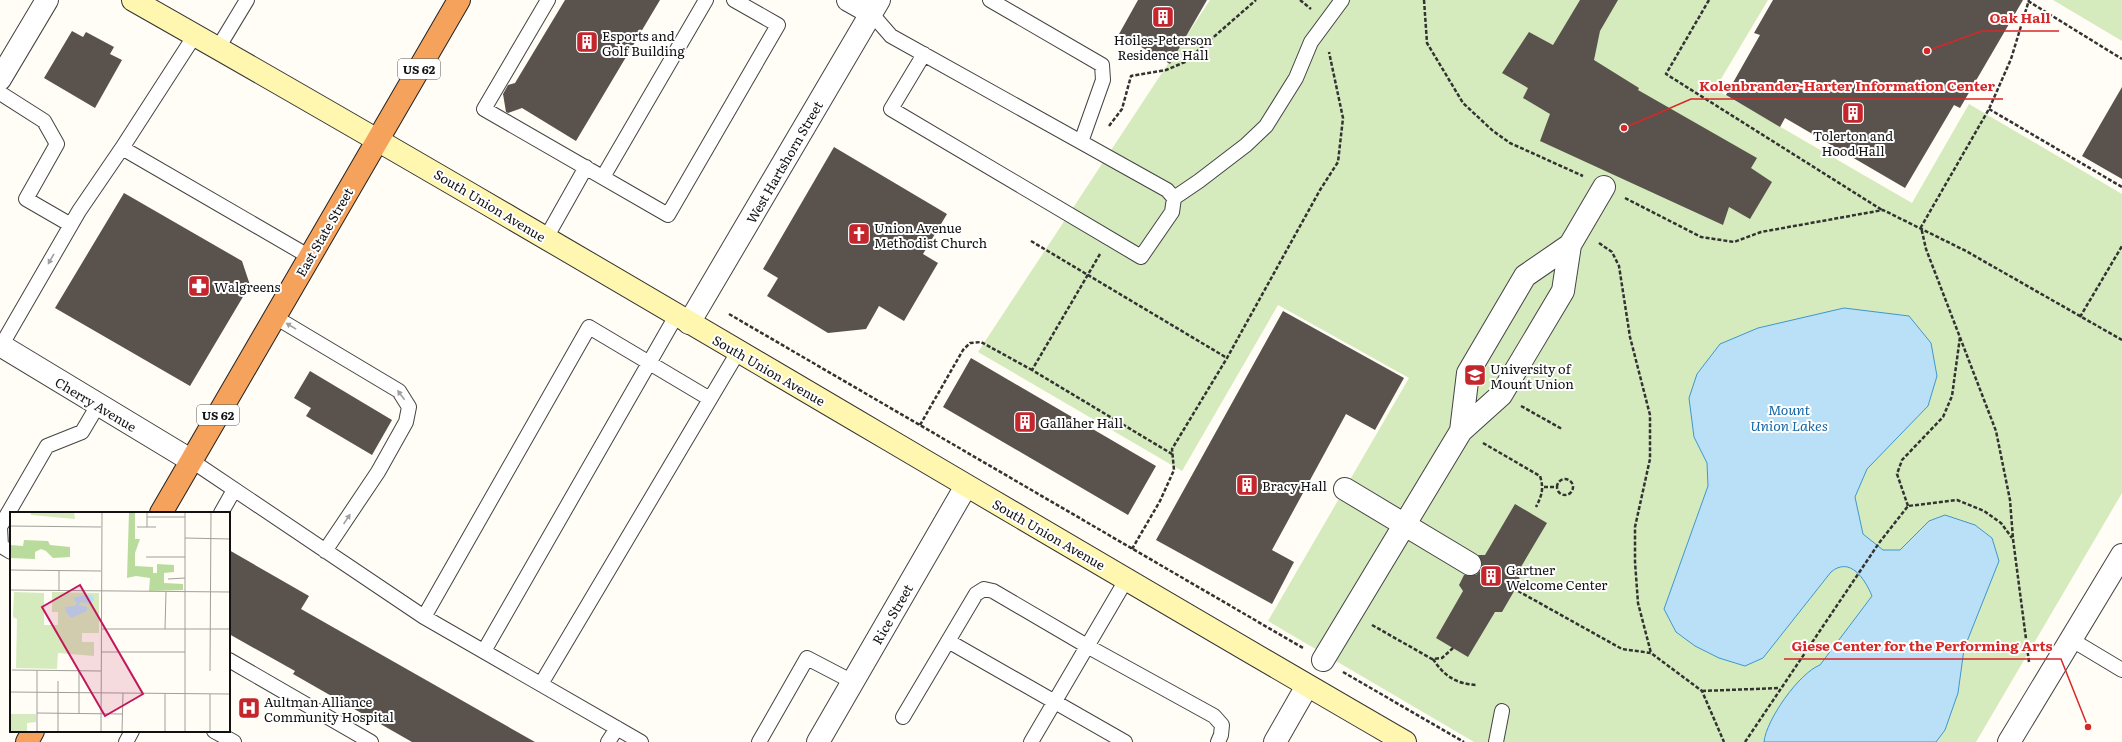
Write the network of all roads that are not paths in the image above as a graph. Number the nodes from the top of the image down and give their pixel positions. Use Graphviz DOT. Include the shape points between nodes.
graph roads {
  1 [pos="47,0"];
  2 [pos="133,0"];
  3 [pos="247,0"];
  4 [pos="459,0"];
  5 [pos="548,0"];
  6 [pos="706,0"];
  7 [pos="734,0"];
  8 [pos="848,0"];
  9 [pos="990,0"];
  10 [pos="1342,0"];
  11 [pos="875,7"];
  12 [pos="195,35"];
  13 [pos="218,48"];
  14 [pos="924,54"];
  15 [pos="0,79"];
  16 [pos="0,93"];
  17 [pos="378,139"];
  18 [pos="1080,142"];
  19 [pos="122,148"];
  20 [pos="586,167"];
  21 [pos="603,177"];
  22 [pos="1604,187"];
  23 [pos="1174,198"];
  24 [pos="71,225"];
  25 [pos="1574,237"];
  26 [pos="546,238"];
  27 [pos="310,257"];
  28 [pos="275,317"];
  29 [pos="683,319"];
  30 [pos="1,346"];
  31 [pos="738,352"];
  32 [pos="650,363"];
  33 [pos="710,399"];
  34 [pos="98,405"];
  35 [pos="1461,431"];
  36 [pos="192,462"];
  37 [pos="966,486"];
  38 [pos="1345,489"];
  39 [pos="234,490"];
  40 [pos="162,512"];
  41 [pos="221,512"];
  42 [pos="1405,525"];
  43 [pos="10,551"];
  44 [pos="325,551"];
  45 [pos="2122,555"];
  46 [pos="1470,564"];
  47 [pos="1126,580"];
  48 [pos="424,617"];
  49 [pos="2072,640"];
  50 [pos="948,641"];
  51 [pos="1087,646"];
  52 [pos="484,651"];
  53 [pos="1323,660"];
  54 [pos="230,661"];
  55 [pos="2122,670"];
  56 [pos="853,682"];
  57 [pos="541,684"];
  58 [pos="1307,686"];
  59 [pos="1054,703"];
  60 [pos="1502,711"];
  61 [pos="903,717"];
  62 [pos="617,728"];
  63 [pos="32,732"];
  64 [pos="131,732"];
  65 [pos="216,732"];
  66 [pos="27,742"];
  67 [pos="126,742"];
  68 [pos="234,742"];
  69 [pos="371,742"];
  70 [pos="608,742"];
  71 [pos="641,742"];
  72 [pos="759,742"];
  73 [pos="818,742"];
  74 [pos="1031,742"];
  75 [pos="1125,742"];
  76 [pos="1218,742"];
  77 [pos="1275,742"];
  78 [pos="1405,742"];
  79 [pos="1496,742"];
  80 [pos="2010,742"];
  1 -- 15 [label="street"];
  2 -- 12 [label="main road, South Union Avenue"];
  3 -- 13 [label="lane"];
  4 -- 17 [label="highway, US 62"];
  5 -- 20 [label="lane" via="484,109"];
  6 -- 21 [label="lane"];
  7 -- 21 [label="lane" via="778,25 668,215"];
  8 -- 11 [label="street"];
  9 -- 18 [label="lane" via="1102,65 1102,80"];
  10 -- 23 [label="lane" via="1320,27 1296,78 1266,126 1240,150"];
  11 -- 14 [label="lane" via="891,36"];
  11 -- 29 [label="street, West Hartshorn Street"];
  12 -- 13 [label="main road, South Union Avenue"];
  12 -- 19 [label="lane"];
  13 -- 17 [label="main road, South Union Avenue"];
  14 -- 18 [label="lane"];
  14 -- 23 [label="lane" via="890,109 1141,257 1172,212"];
  16 -- 24 [label="lane" via="44,121 57,144 26,199"];
  17 -- 26 [label="main road, South Union Avenue"];
  17 -- 27 [label="highway, East State Street / US 62"];
  18 -- 23 [label="lane" via="1167,190"];
  19 -- 24 [label="lane"];
  19 -- 27 [label="lane"];
  20 -- 21 [label="lane"];
  20 -- 26 [label="lane"];
  22 -- 25 [label="street"];
  24 -- 30 [label="lane, one-way"];
  25 -- 35 [label="street" via="1563,291 1501,395"];
  25 -- 35 [label="street" via="1525,276 1468,373"];
  26 -- 29 [label="main road, South Union Avenue"];
  27 -- 28 [label="highway, East State Street / US 62"];
  28 -- 36 [label="highway, East State Street / US 62"];
  44 -- 28 [label="lane, one-way" via="378,472 406,422 409,407 399,391"];
  29 -- 31 [label="main road, South Union Avenue"];
  29 -- 32 [label="lane"];
  30 -- 34 [label="street, Cherry Avenue"];
  31 -- 33 [label="lane"];
  31 -- 37 [label="main road, South Union Avenue"];
  32 -- 33 [label="lane"];
  32 -- 48 [label="lane" via="589,327"];
  32 -- 52 [label="lane"];
  33 -- 57 [label="lane"];
  34 -- 36 [label="street, Cherry Avenue"];
  34 -- 43 [label="lane" via="82,432 47,446 0,527 1,546"];
  35 -- 42 [label="street"];
  36 -- 39 [label="lane"];
  36 -- 40 [label="highway, East State Street / US 62"];
  37 -- 47 [label="main road, South Union Avenue"];
  37 -- 56 [label="street, Rice Street"];
  38 -- 42 [label="street"];
  39 -- 41 [label="lane"];
  39 -- 44 [label="lane"];
  42 -- 46 [label="street"];
  42 -- 53 [label="street"];
  44 -- 48 [label="lane"];
  45 -- 49 [label="street"];
  47 -- 51 [label="lane"];
  47 -- 58 [label="main road, South Union Avenue"];
  48 -- 52 [label="lane"];
  49 -- 55 [label="lane"];
  49 -- 80 [label="street"];
  50 -- 51 [label="lane" via="976,594 984,589 993,591"];
  50 -- 59 [label="lane"];
  50 -- 61 [label="lane"];
  51 -- 59 [label="lane"];
  51 -- 76 [label="lane" via="1214,716 1222,725"];
  52 -- 57 [label="lane"];
  54 -- 69 [label="lane"];
  56 -- 72 [label="lane" via="807,658"];
  56 -- 73 [label="street, Rice Street"];
  57 -- 62 [label="lane"];
  58 -- 77 [label="street"];
  58 -- 78 [label="main road, South Union Avenue"];
  59 -- 74 [label="lane"];
  59 -- 75 [label="lane"];
  60 -- 79 [label="lane"];
  62 -- 70 [label="lane"];
  62 -- 71 [label="lane"];
  63 -- 66 [label="highway"];
  64 -- 67 [label="lane"];
  65 -- 68 [label="lane"];
}
